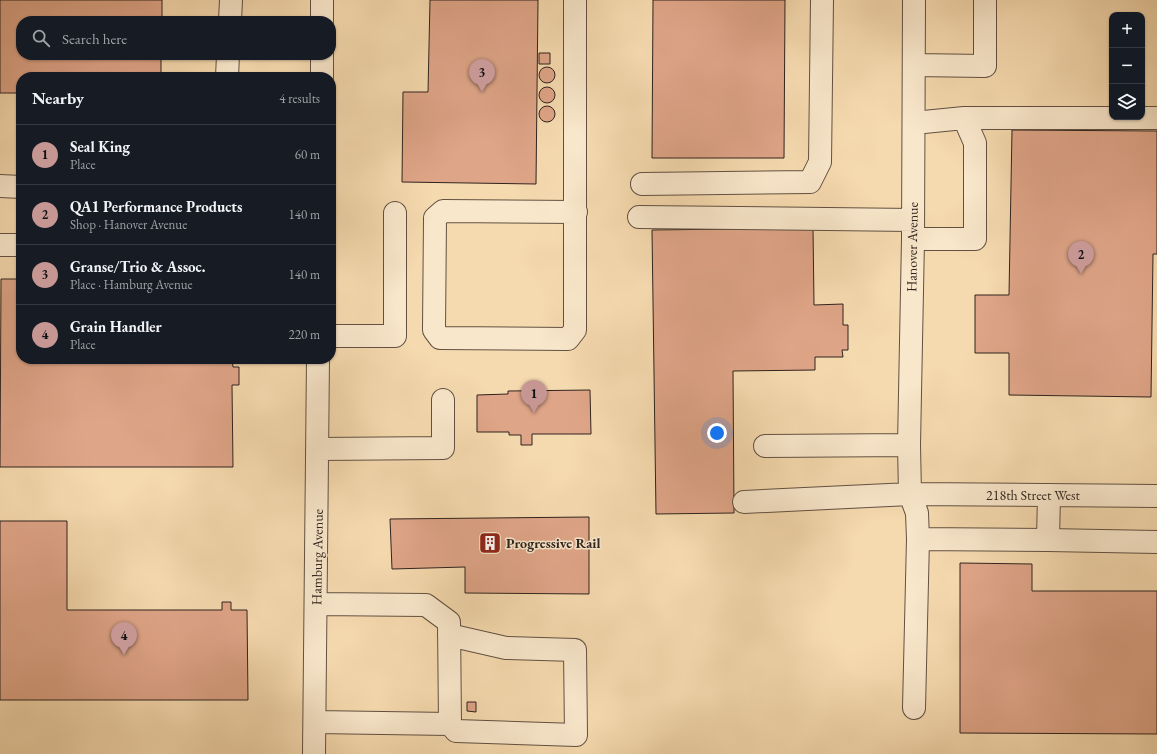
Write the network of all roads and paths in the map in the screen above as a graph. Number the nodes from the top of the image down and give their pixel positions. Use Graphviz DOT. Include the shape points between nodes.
graph roads {
  1 [pos="231,0"];
  2 [pos="322,0"];
  3 [pos="575,0"];
  4 [pos="822,0"];
  5 [pos="914,0"];
  6 [pos="985,0"];
  7 [pos="230,16"];
  8 [pos="322,16"];
  9 [pos="228,60"];
  10 [pos="322,60"];
  11 [pos="914,65"];
  12 [pos="227,72"];
  13 [pos="322,72"];
  14 [pos="964,118"];
  15 [pos="1157,118"];
  16 [pos="914,123"];
  17 [pos="642,184"];
  18 [pos="0,186"];
  19 [pos="16,187"];
  20 [pos="576,212"];
  21 [pos="396,214"];
  22 [pos="639,217"];
  23 [pos="913,229"];
  24 [pos="0,245"];
  25 [pos="16,245"];
  26 [pos="336,336"];
  27 [pos="318,364"];
  28 [pos="443,400"];
  29 [pos="909,445"];
  30 [pos="765,446"];
  31 [pos="318,449"];
  32 [pos="910,494"];
  33 [pos="1049,496"];
  34 [pos="1157,496"];
  35 [pos="744,502"];
  36 [pos="918,540"];
  37 [pos="1048,540"];
  38 [pos="1157,542"];
  39 [pos="316,604"];
  40 [pos="449,635"];
  41 [pos="914,708"];
  42 [pos="315,722"];
  43 [pos="450,724"];
  44 [pos="314,754"];
  1 -- 7 [label="street"];
  2 -- 8 [label="street"];
  3 -- 20 [label="street"];
  4 -- 17 [label="street" via="820,162 810,182"];
  5 -- 11 [label="street, Hanover Avenue"];
  6 -- 11 [label="street" via="985,66"];
  9 -- 12 [label="street"];
  10 -- 13 [label="street"];
  11 -- 16 [label="street, Hanover Avenue"];
  14 -- 15 [label="street"];
  14 -- 16 [label="street"];
  14 -- 23 [label="street" via="975,143 975,239"];
  16 -- 23 [label="street, Hanover Avenue"];
  18 -- 19 [label="street"];
  20 -- 20 [label="street" via="575,330 568,339 440,338 434,330 435,218 443,211"];
  21 -- 26 [label="street" via="395,336"];
  22 -- 23 [label="street"];
  23 -- 29 [label="street, Hanover Avenue"];
  24 -- 25 [label="street"];
  27 -- 31 [label="street, Hamburg Avenue"];
  28 -- 31 [label="street" via="443,448"];
  29 -- 30 [label="street"];
  29 -- 32 [label="street, Hanover Avenue"];
  31 -- 39 [label="street, Hamburg Avenue"];
  32 -- 33 [label="street, 218th Street West"];
  32 -- 35 [label="street, 218th Street West"];
  32 -- 36 [label="street, Hanover Avenue" via="917,513"];
  33 -- 34 [label="street, 218th Street West"];
  33 -- 37 [label="street"];
  36 -- 37 [label="street"];
  36 -- 41 [label="street, Hanover Avenue"];
  37 -- 38 [label="street"];
  39 -- 40 [label="street" via="426,605 449,622"];
  39 -- 42 [label="street, Hamburg Avenue"];
  40 -- 43 [label="street"];
  40 -- 43 [label="street" via="506,648 575,650 576,735 456,732"];
  42 -- 43 [label="street"];
  42 -- 44 [label="street, Hamburg Avenue"];
}
